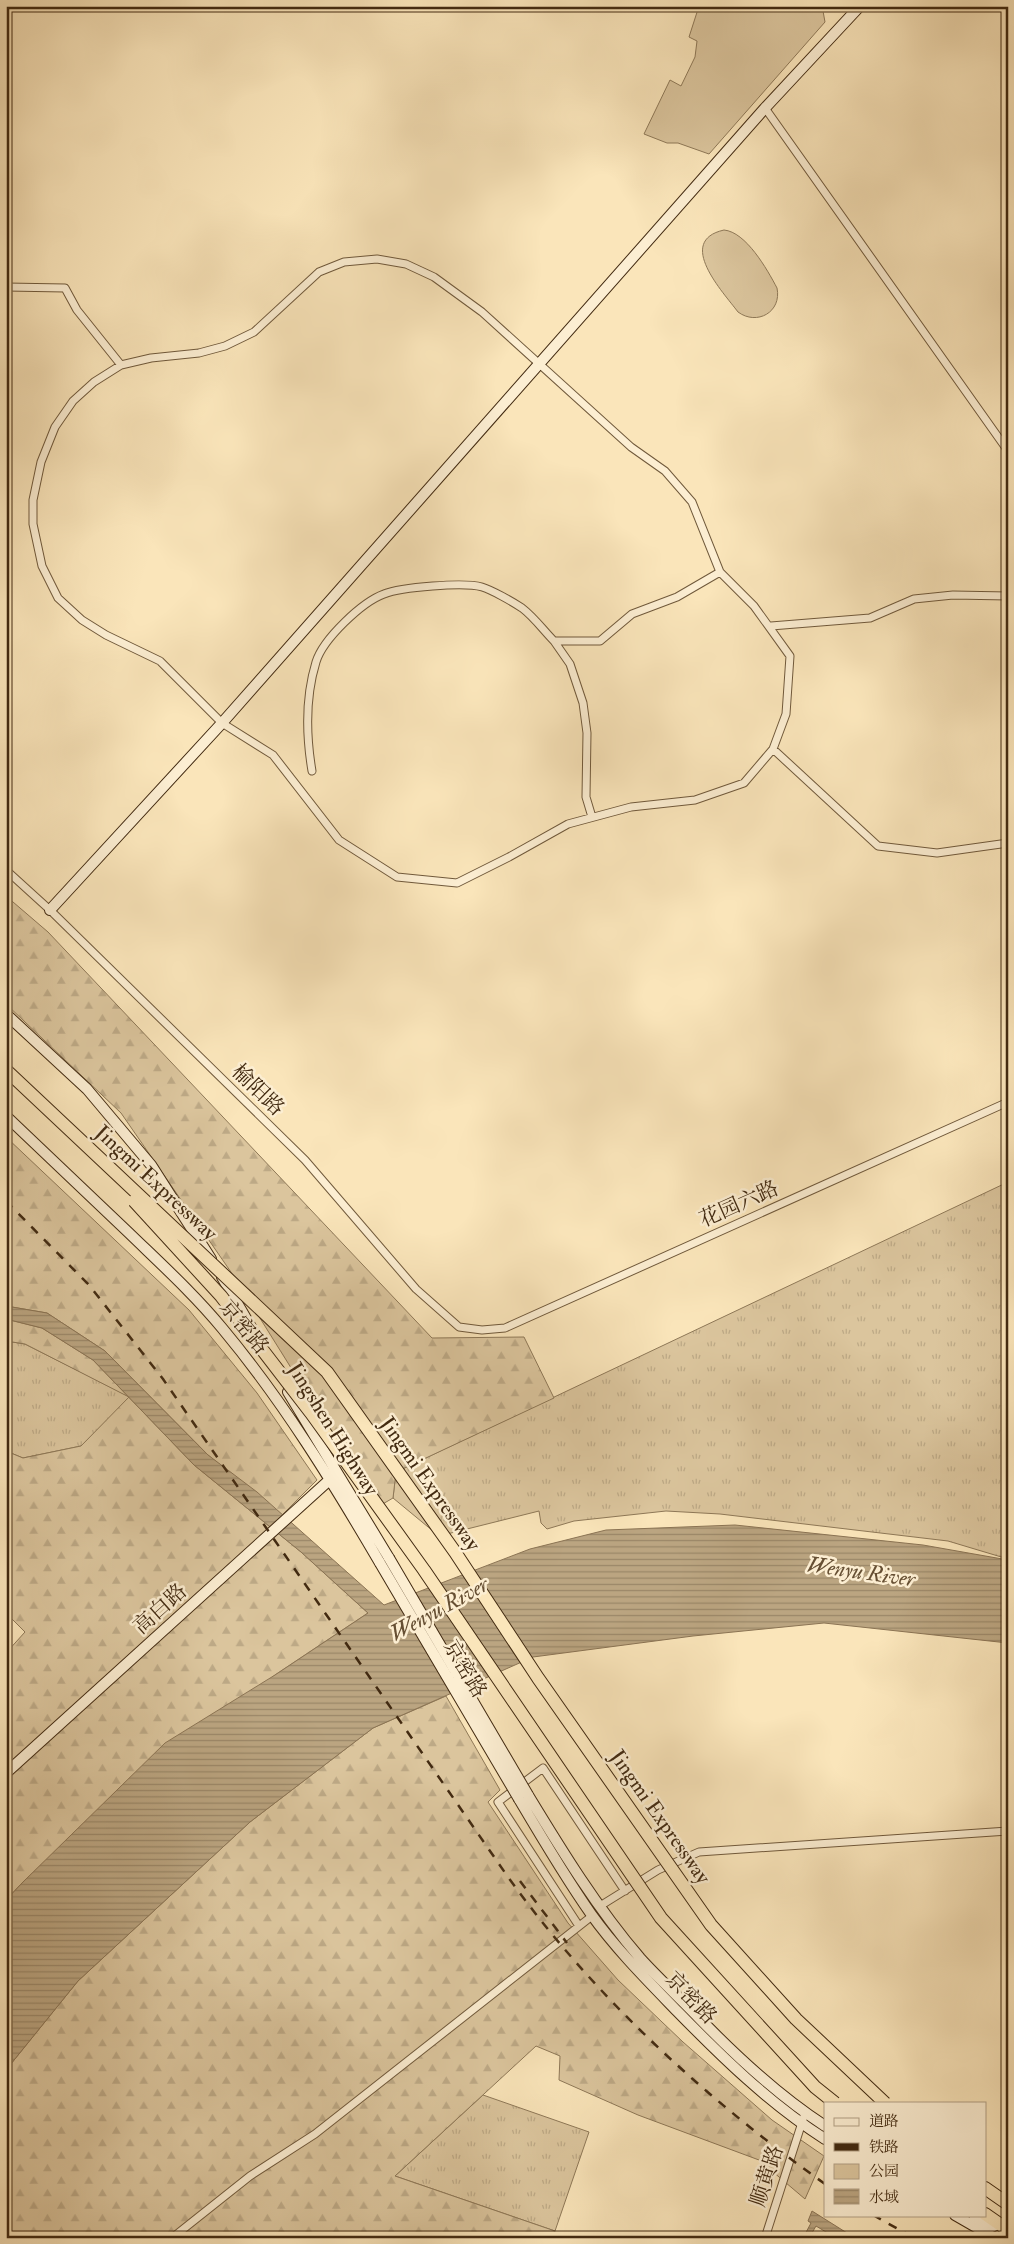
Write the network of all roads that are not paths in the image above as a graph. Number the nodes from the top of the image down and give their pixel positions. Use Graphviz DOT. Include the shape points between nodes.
graph roads {
  1 [pos="855,7"];
  2 [pos="765,108"];
  3 [pos="6,287"];
  4 [pos="538,364"];
  5 [pos="122,365"];
  6 [pos="1008,450"];
  7 [pos="720,572"];
  8 [pos="1008,596"];
  9 [pos="770,626"];
  10 [pos="554,641"];
  11 [pos="222,724"];
  12 [pos="773,749"];
  13 [pos="312,771"];
  14 [pos="592,817"];
  15 [pos="1008,843"];
  16 [pos="6,870"];
  17 [pos="50,910"];
  18 [pos="6,1014"];
  19 [pos="6,1070"];
  20 [pos="6,1074"];
  21 [pos="1008,1102"];
  22 [pos="6,1116"];
  23 [pos="482,1330"];
  24 [pos="335,1475"];
  25 [pos="6,1773"];
  26 [pos="523,1797"];
  27 [pos="1008,1831"];
  28 [pos="625,1891"];
  29 [pos="600,1906"];
  30 [pos="592,1916"];
  31 [pos="579,1926"];
  32 [pos="834,2102"];
  33 [pos="884,2102"];
  34 [pos="805,2113"];
  35 [pos="802,2124"];
  36 [pos="824,2125"];
  37 [pos="824,2138"];
  38 [pos="986,2189"];
  39 [pos="1008,2204"];
  40 [pos="986,2215"];
  41 [pos="957,2216"];
  42 [pos="976,2216"];
  43 [pos="1008,2230"];
  44 [pos="1008,2234"];
  45 [pos="172,2238"];
  46 [pos="765,2238"];
  47 [pos="995,2238"];
  1 -- 2 [label="main road"];
  2 -- 4 [label="main road"];
  2 -- 6 [label="street"];
  3 -- 5 [label="street" via="65,288 77,310"];
  4 -- 5 [label="street" via="482,312 434,276 406,264 377,259 344,262 319,272 254,332 224,346"];
  4 -- 7 [label="street" via="631,446 665,471 692,502"];
  4 -- 11 [label="main road"];
  5 -- 11 [label="street" via="94,382 73,401 52,436 33,500 33,524 42,566 58,598 82,620 160,661"];
  7 -- 10 [label="street" via="677,597 632,614 600,640"];
  7 -- 12 [label="street" via="754,606 790,656 786,714"];
  8 -- 9 [label="street" via="914,599 870,618"];
  10 -- 13 [label="street" via="522,608 481,587 444,584 384,593 340,625 316,660 307,711"];
  10 -- 14 [label="street" via="570,664 583,703 587,733 586,797"];
  11 -- 14 [label="street" via="273,756 339,840 397,877 457,883 568,824"];
  11 -- 17 [label="main road"];
  12 -- 14 [label="street" via="744,783 695,800 631,807"];
  12 -- 15 [label="street" via="878,846 937,852"];
  16 -- 17 [label="street, 榆阳路"];
  17 -- 23 [label="street, 榆阳路" via="305,1160 416,1290 459,1327"];
  18 -- 24 [label="main road, Jingshen Highway" via="87,1089 151,1164 244,1312"];
  19 -- 33 [label="highway, Jingmi Expressway, bridge" via="327,1372 712,1925 796,2019"];
  20 -- 32 [label="highway, Jingmi Expressway, bridge" via="128,1194 221,1296 312,1413 424,1570 660,1918 815,2087"];
  21 -- 23 [label="street, 花园六路" via="505,1328"];
  22 -- 24 [label="main road, 京密路" via="167,1269 221,1326"];
  24 -- 25 [label="main road, 高白路"];
  24 -- 26 [label="main road, 京密路, bridge"];
  26 -- 29 [label="main road, 京密路"];
  26 -- 30 [label="main road, 京密路" via="559,1866"];
  27 -- 28 [label="street" via="699,1852 658,1870"];
  28 -- 29 [label="street"];
  28 -- 31 [label="street" via="543,1768 498,1802"];
  29 -- 34 [label="main road, 京密路" via="640,1958 731,2051"];
  30 -- 31 [label="street"];
  30 -- 35 [label="main road, 京密路" via="634,1967 723,2058"];
  31 -- 45 [label="street" via="315,2134 250,2176"];
  34 -- 35 [label="street, 顺黄路"];
  34 -- 36 [label="main road, 京密路"];
  35 -- 37 [label="main road, 京密路"];
  35 -- 46 [label="street, 顺黄路"];
  38 -- 39 [label="highway"];
  40 -- 43 [label="highway"];
  41 -- 47 [label="main road"];
  42 -- 44 [label="main road"];
}
